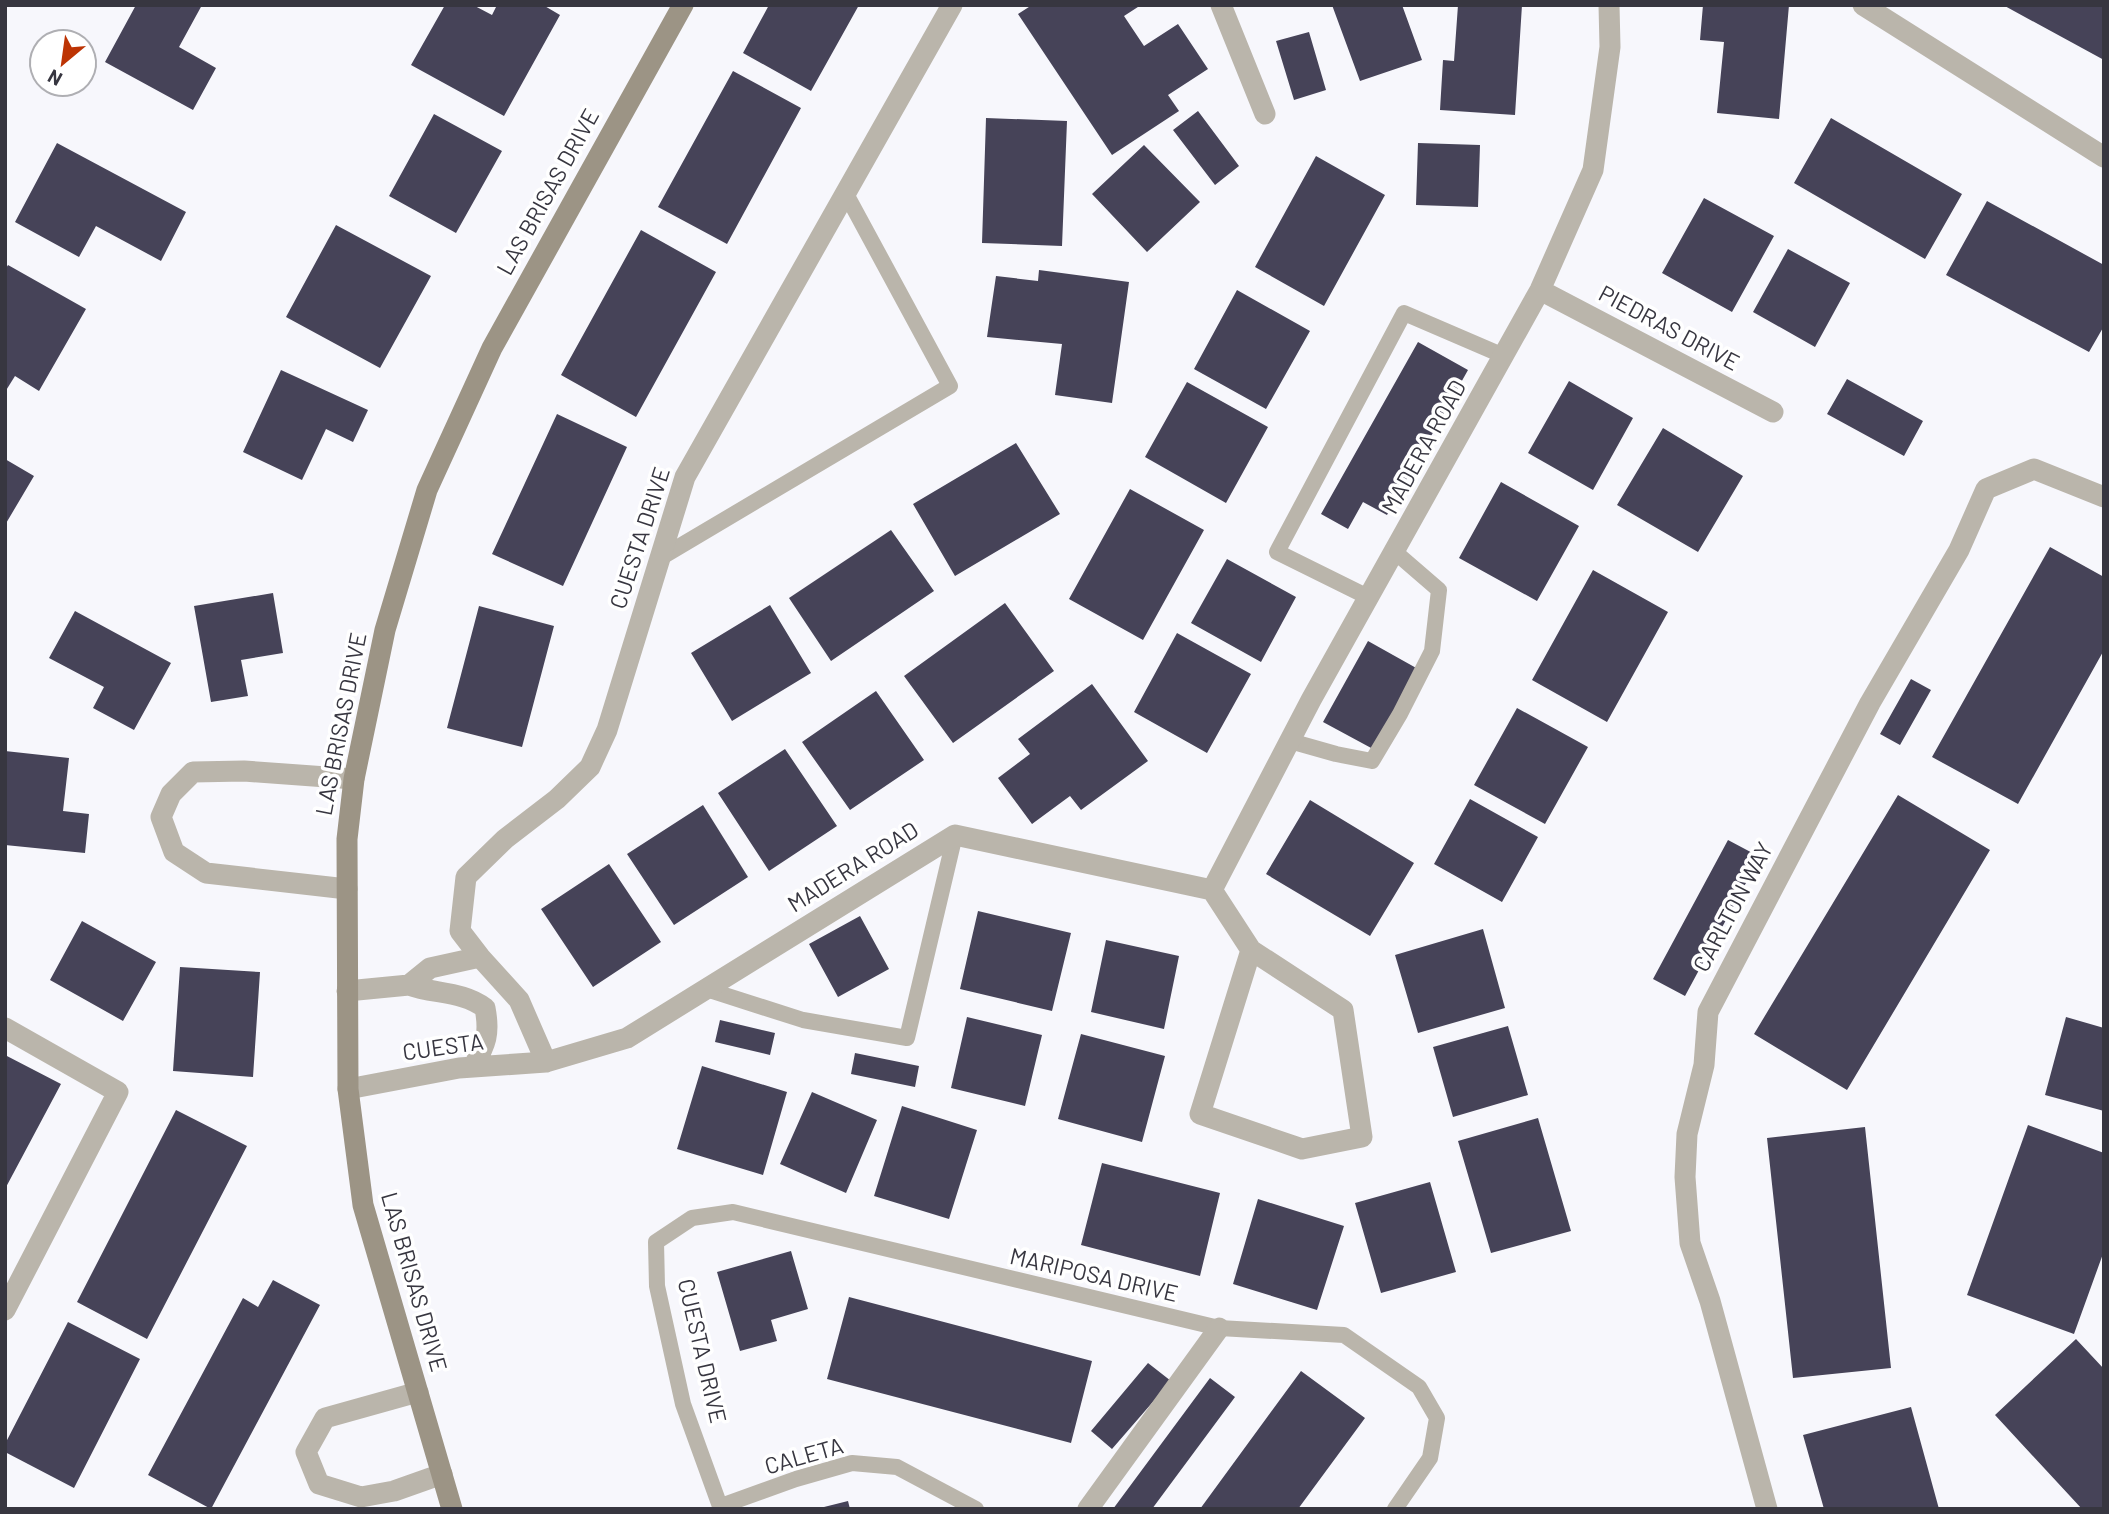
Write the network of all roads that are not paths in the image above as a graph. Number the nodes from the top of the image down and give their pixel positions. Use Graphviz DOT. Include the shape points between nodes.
graph roads {
  1 [pos="682,5"];
  2 [pos="952,5"];
  3 [pos="1221,5"];
  4 [pos="1609,5"];
  5 [pos="1863,5"];
  6 [pos="1265,114"];
  7 [pos="2104,157"];
  8 [pos="845,192"];
  9 [pos="1541,290"];
  10 [pos="1504,356"];
  11 [pos="1773,412"];
  12 [pos="2104,497"];
  13 [pos="1395,552"];
  14 [pos="660,558"];
  15 [pos="1370,598"];
  16 [pos="1290,741"];
  17 [pos="354,779"];
  18 [pos="955,835"];
  19 [pos="347,889"];
  20 [pos="1212,890"];
  21 [pos="1251,950"];
  22 [pos="480,957"];
  23 [pos="409,985"];
  24 [pos="706,989"];
  25 [pos="348,991"];
  26 [pos="5,1028"];
  27 [pos="546,1062"];
  28 [pos="473,1067"];
  29 [pos="348,1089"];
  30 [pos="656,1242"];
  31 [pos="5,1310"];
  32 [pos="1219,1328"];
  33 [pos="418,1392"];
  34 [pos="442,1474"];
  35 [pos="721,1507"];
  36 [pos="453,1509"];
  37 [pos="976,1509"];
  38 [pos="1088,1509"];
  39 [pos="1395,1509"];
  40 [pos="1767,1509"];
  1 -- 17 [label="street, LAS BRISAS DRIVE" via="492,348 427,490 385,630"];
  2 -- 8 [label="street, CUESTA DRIVE"];
  3 -- 6 [label="street"];
  4 -- 9 [label="street, MADERA ROAD" via="1610,47 1593,170"];
  5 -- 7 [label="street"];
  8 -- 14 [label="street, CUESTA DRIVE" via="685,477"];
  8 -- 14 [label="lane" via="950,386"];
  9 -- 10 [label="street, MADERA ROAD"];
  9 -- 11 [label="street, PIEDRAS DRIVE"];
  10 -- 13 [label="street, MADERA ROAD"];
  10 -- 15 [label="lane" via="1404,313 1277,552"];
  12 -- 40 [label="street, CARLTON WAY" via="2034,469 1986,489 1959,550 1870,703 1708,1012 1704,1065 1687,1134 1690,1243"];
  13 -- 15 [label="street, MADERA ROAD"];
  13 -- 16 [label="lane" via="1439,590 1432,651 1400,714 1372,761"];
  14 -- 22 [label="street, CUESTA DRIVE" via="607,730 590,767 466,877 460,931"];
  15 -- 16 [label="street, MADERA ROAD"];
  16 -- 20 [label="street, MADERA ROAD"];
  17 -- 19 [label="street, LAS BRISAS DRIVE"];
  17 -- 19 [label="street" via="193,772 171,794 161,817 174,852 206,873"];
  18 -- 20 [label="street, MADERA ROAD"];
  18 -- 24 [label="street, MADERA ROAD"];
  18 -- 24 [label="lane" via="907,1038 803,1020"];
  19 -- 25 [label="street, LAS BRISAS DRIVE"];
  20 -- 21 [label="street"];
  21 -- 21 [label="street" via="1200,1114 1303,1149 1362,1137 1343,1010"];
  22 -- 23 [label="street" via="430,968"];
  22 -- 27 [label="street, CUESTA DRIVE" via="519,1000"];
  23 -- 25 [label="street"];
  23 -- 28 [label="street" via="450,993 485,1008 486,1045"];
  24 -- 27 [label="street, MADERA ROAD" via="627,1038"];
  25 -- 29 [label="street, LAS BRISAS DRIVE"];
  26 -- 31 [label="street" via="118,1092"];
  27 -- 28 [label="street, CUESTA"];
  28 -- 29 [label="street, CUESTA"];
  29 -- 33 [label="street, LAS BRISAS DRIVE" via="363,1205"];
  30 -- 32 [label="lane, MARIPOSA DRIVE" via="692,1218 733,1212"];
  30 -- 35 [label="lane, CUESTA DRIVE" via="657,1286 683,1404"];
  32 -- 38 [label="street"];
  32 -- 39 [label="lane, MARIPOSA DRIVE" via="1344,1335 1419,1387 1437,1418 1430,1458"];
  33 -- 34 [label="street, LAS BRISAS DRIVE"];
  33 -- 34 [label="street" via="325,1418 306,1452 319,1484 361,1497"];
  34 -- 36 [label="street, LAS BRISAS DRIVE"];
  35 -- 37 [label="lane, CALETA" via="852,1463 897,1466"];
}
